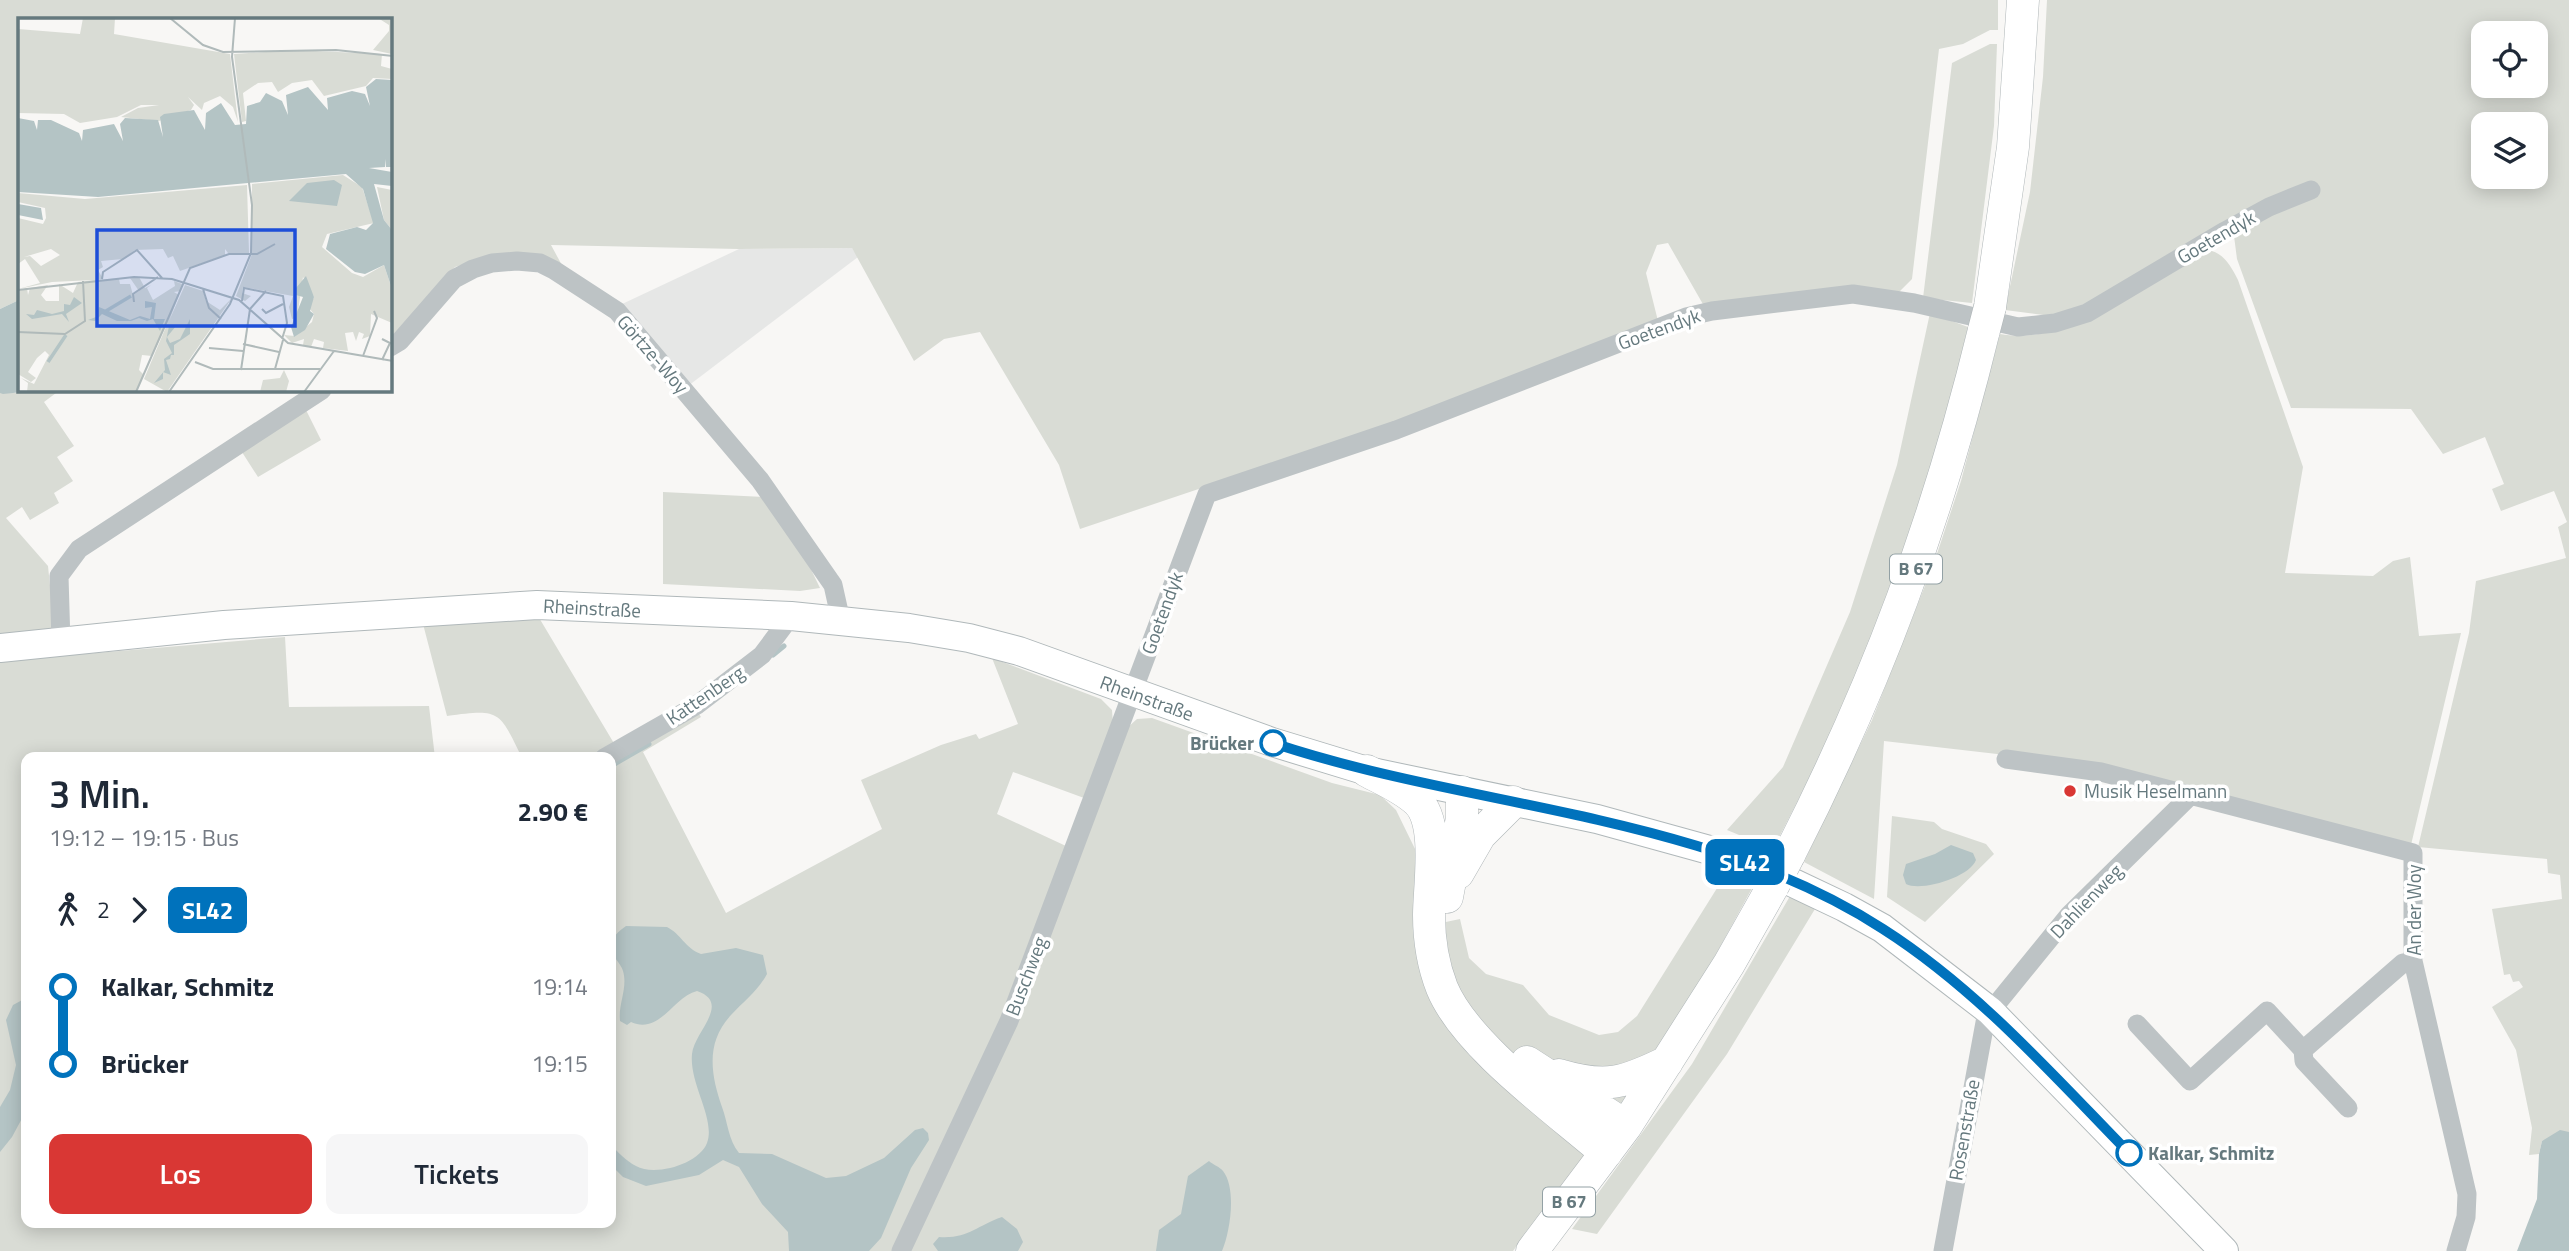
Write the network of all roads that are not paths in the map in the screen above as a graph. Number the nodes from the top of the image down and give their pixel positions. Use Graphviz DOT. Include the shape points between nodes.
graph roads {
  1 [pos="2023,0"];
  2 [pos="2311,190"];
  3 [pos="392,346"];
  4 [pos="319,392"];
  5 [pos="791,616"];
  6 [pos="841,621"];
  7 [pos="61,643"];
  8 [pos="0,648"];
  9 [pos="1132,693"];
  10 [pos="615,752"];
  11 [pos="2007,759"];
  12 [pos="1367,771"];
  13 [pos="1462,792"];
  14 [pos="2190,796"];
  15 [pos="1513,802"];
  16 [pos="1439,894"];
  17 [pos="2413,961"];
  18 [pos="1990,1011"];
  19 [pos="2137,1024"];
  20 [pos="2302,1049"];
  21 [pos="1667,1062"];
  22 [pos="1537,1069"];
  23 [pos="2348,1108"];
  24 [pos="1626,1126"];
  25 [pos="1606,1153"];
  26 [pos="901,1251"];
  27 [pos="1532,1251"];
  28 [pos="1943,1251"];
  29 [pos="2224,1251"];
  30 [pos="2456,1251"];
  1 -- 21 [label="main road, B 67, bridge" via="2003,229 1987,318 1950,464 1908,592 1862,705 1773,886"];
  2 -- 9 [label="street, Goetendyk" via="2258,213 2071,320 2018,327 1853,294 1712,311 1686,317 1395,430 1207,494"];
  3 -- 6 [label="street, Görtze-Woy" via="454,279 473,269 517,261 554,270 617,311 760,480 833,585"];
  4 -- 7 [label="street" via="79,549 59,576"];
  5 -- 6 [label="main road, Rheinstraße"];
  5 -- 7 [label="main road, Rheinstraße" via="537,604 223,625"];
  5 -- 10 [label="street, Kattenberg" via="762,655 697,705"];
  6 -- 9 [label="main road, Rheinstraße" via="969,638 1019,651"];
  7 -- 8 [label="main road, Rheinstraße"];
  9 -- 12 [label="main road, Rheinstraße"];
  9 -- 26 [label="street, Buschweg" via="1009,1021"];
  11 -- 14 [label="street, An der Woy" via="2101,772"];
  12 -- 13 [label="main road, Rheinstraße"];
  12 -- 16 [label="main road" via="1419,802 1429,828"];
  13 -- 15 [label="main road, Rheinstraße"];
  13 -- 16 [label="main road" via="1449,814"];
  14 -- 17 [label="street, An der Woy" via="2413,853"];
  14 -- 18 [label="street, Dahlienweg" via="2069,915"];
  15 -- 16 [label="main road" via="1480,835"];
  15 -- 18 [label="main road, Rheinstraße" via="1713,850 1766,870 1882,928"];
  16 -- 22 [label="main road" via="1448,976 1463,1005 1485,1032"];
  16 -- 25 [label="main road" via="1429,914 1433,957 1457,1014 1489,1050"];
  17 -- 20 [label="street" via="2403,963"];
  17 -- 30 [label="street, An der Woy" via="2467,1194"];
  18 -- 28 [label="street, Rosenstraße" via="1983,1027"];
  18 -- 29 [label="main road, Rheinstraße"];
  19 -- 20 [label="street" via="2190,1082 2267,1011"];
  20 -- 23 [label="street" via="2304,1061"];
  21 -- 22 [label="main road" via="1612,1084 1588,1084"];
  21 -- 24 [label="main road, B 67"];
  22 -- 24 [label="main road"];
  24 -- 25 [label="main road, B 67"];
  25 -- 27 [label="main road, B 67"];
}
